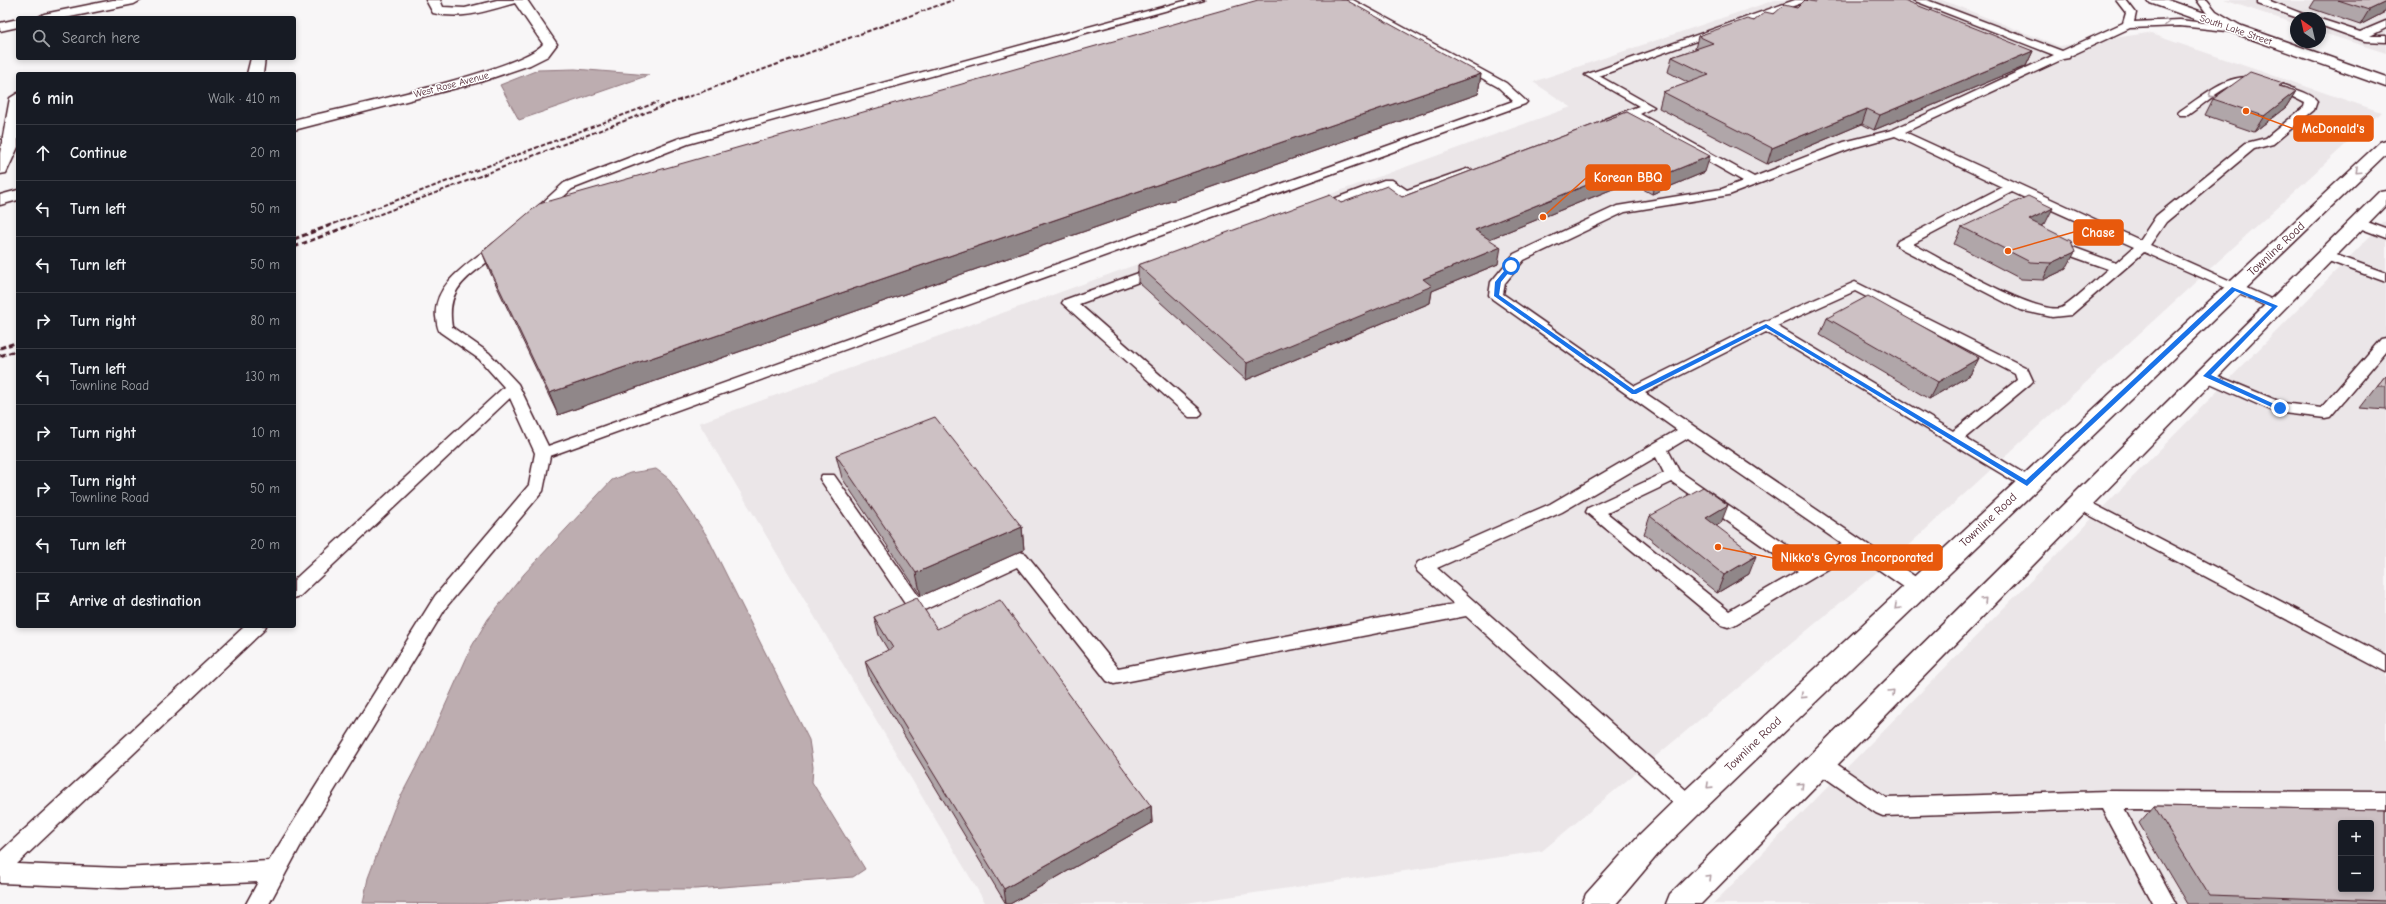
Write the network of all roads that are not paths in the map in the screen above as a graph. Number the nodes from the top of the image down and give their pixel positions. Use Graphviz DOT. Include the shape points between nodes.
graph roads {
  1 [pos="134,0"];
  2 [pos="433,0"];
  3 [pos="512,0"];
  4 [pos="520,0"];
  5 [pos="1199,0"];
  6 [pos="1346,0"];
  7 [pos="1805,0"];
  8 [pos="1918,0"];
  9 [pos="2121,0"];
  10 [pos="2155,0"];
  11 [pos="2202,0"];
  12 [pos="2266,0"];
  13 [pos="2291,12"];
  14 [pos="54,16"];
  15 [pos="16,23"];
  16 [pos="2326,24"];
  17 [pos="2386,24"];
  18 [pos="2128,25"];
  19 [pos="0,27"];
  20 [pos="2246,32"];
  21 [pos="2361,36"];
  22 [pos="2386,39"];
  23 [pos="2298,51"];
  24 [pos="2065,56"];
  25 [pos="258,60"];
  26 [pos="2386,66"];
  27 [pos="255,72"];
  28 [pos="2386,82"];
  29 [pos="16,110"];
  30 [pos="1631,113"];
  31 [pos="2189,115"];
  32 [pos="296,124"];
  33 [pos="1594,127"];
  34 [pos="1896,132"];
  35 [pos="2386,145"];
  36 [pos="1481,168"];
  37 [pos="0,169"];
  38 [pos="1752,181"];
  39 [pos="2012,188"];
  40 [pos="16,196"];
  41 [pos="2385,198"];
  42 [pos="0,200"];
  43 [pos="1976,206"];
  44 [pos="1991,212"];
  45 [pos="1307,214"];
  46 [pos="527,222"];
  47 [pos="2359,223"];
  48 [pos="2386,234"];
  49 [pos="2045,235"];
  50 [pos="509,238"];
  51 [pos="2142,246"];
  52 [pos="2328,256"];
  53 [pos="1173,264"];
  54 [pos="2118,268"];
  55 [pos="2386,278"];
  56 [pos="2234,288"];
  57 [pos="2275,306"];
  58 [pos="1766,326"];
  59 [pos="2386,342"];
  60 [pos="2206,376"];
  61 [pos="512,387"];
  62 [pos="1634,393"];
  63 [pos="1194,413"];
  64 [pos="1688,430"];
  65 [pos="1954,439"];
  66 [pos="1659,447"];
  67 [pos="542,453"];
  68 [pos="1673,475"];
  69 [pos="828,479"];
  70 [pos="2027,483"];
  71 [pos="2080,503"];
  72 [pos="1855,545"];
  73 [pos="1811,571"];
  74 [pos="1917,587"];
  75 [pos="296,589"];
  76 [pos="1470,608"];
  77 [pos="255,628"];
  78 [pos="2386,665"];
  79 [pos="1821,764"];
  80 [pos="2108,800"];
  81 [pos="2386,802"];
  82 [pos="1689,805"];
  83 [pos="0,866"];
  84 [pos="274,871"];
  85 [pos="0,872"];
  86 [pos="257,904"];
  87 [pos="1597,904"];
  88 [pos="1681,904"];
  89 [pos="2165,904"];
  1 -- 14 [label="main road"];
  2 -- 3 [label="main road" via="438,10 457,13"];
  4 -- 32 [label="main road, West Rose Avenue" via="550,44 543,53 525,62 474,78"];
  5 -- 46 [label="lane" via="684,140 568,186"];
  6 -- 67 [label="lane" via="1502,85 1521,102"];
  7 -- 30 [label="lane" via="1590,75 1648,107"];
  8 -- 24 [label="lane"];
  9 -- 18 [label="lane" via="2131,13"];
  10 -- 20 [label="main road, South Lake Street"];
  11 -- 20 [label="lane" via="2212,13"];
  12 -- 13 [label="lane" via="2262,2"];
  15 -- 19 [label="main road"];
  16 -- 21 [label="lane"];
  17 -- 21 [label="lane"];
  18 -- 20 [label="lane, one-way" via="2180,23"];
  18 -- 24 [label="lane"];
  20 -- 23 [label="main road, South Lake Street"];
  21 -- 22 [label="lane" via="2369,39"];
  23 -- 26 [label="main road"];
  23 -- 28 [label="main road, South Lake Street"];
  24 -- 34 [label="lane"];
  25 -- 27 [label="main road"];
  29 -- 37 [label="main road" via="9,152"];
  30 -- 33 [label="lane"];
  30 -- 38 [label="lane"];
  51 -- 31 [label="lane, one-way" via="2161,219 2258,142 2257,138 2298,102 2270,89 2241,86"];
  34 -- 38 [label="lane" via="1848,145"];
  34 -- 39 [label="lane"];
  35 -- 56 [label="main road, Townline Road, one-way"];
  36 -- 45 [label="lane" via="1406,195 1388,183"];
  38 -- 62 [label="lane" via="1704,197 1622,209 1519,257 1498,282 1496,295"];
  39 -- 43 [label="lane"];
  39 -- 51 [label="lane"];
  40 -- 42 [label="main road"];
  41 -- 47 [label="main road"];
  43 -- 44 [label="lane"];
  43 -- 54 [label="lane" via="1902,244 2025,307 2052,313 2066,312"];
  47 -- 48 [label="lane"];
  47 -- 52 [label="main road"];
  49 -- 54 [label="lane"];
  50 -- 61 [label="lane" via="456,284 444,302 443,318 444,329 484,356"];
  51 -- 54 [label="lane"];
  51 -- 56 [label="lane"];
  52 -- 55 [label="lane"];
  52 -- 57 [label="main road"];
  53 -- 63 [label="lane" via="1069,303"];
  56 -- 57 [label="lane"];
  56 -- 70 [label="main road, Townline Road"];
  57 -- 60 [label="main road"];
  58 -- 62 [label="lane"];
  58 -- 65 [label="lane"];
  58 -- 65 [label="lane" via="1856,286 2022,371 2025,381"];
  59 -- 60 [label="lane" via="2325,413 2280,408"];
  60 -- 71 [label="main road"];
  61 -- 67 [label="lane"];
  61 -- 75 [label="lane"];
  62 -- 64 [label="lane"];
  64 -- 66 [label="lane"];
  64 -- 72 [label="lane"];
  65 -- 70 [label="lane"];
  66 -- 68 [label="lane"];
  66 -- 76 [label="lane" via="1556,508 1424,567"];
  67 -- 84 [label="lane" via="537,487 441,601 405,655 362,731"];
  68 -- 73 [label="lane"];
  68 -- 73 [label="lane" via="1594,512 1728,620"];
  69 -- 76 [label="lane" via="916,606 1020,558 1114,676"];
  70 -- 74 [label="main road, Townline Road"];
  71 -- 78 [label="lane"];
  79 -- 71 [label="main road, one-way"];
  72 -- 73 [label="lane"];
  72 -- 74 [label="lane"];
  74 -- 82 [label="main road, Townline Road, one-way"];
  76 -- 82 [label="lane"];
  77 -- 83 [label="lane"];
  79 -- 80 [label="lane" via="1883,808"];
  88 -- 79 [label="main road, one-way"];
  80 -- 81 [label="lane"];
  80 -- 89 [label="lane"];
  82 -- 87 [label="main road, Townline Road" via="1649,844"];
  84 -- 85 [label="lane" via="121,878"];
  84 -- 86 [label="lane"];
}
